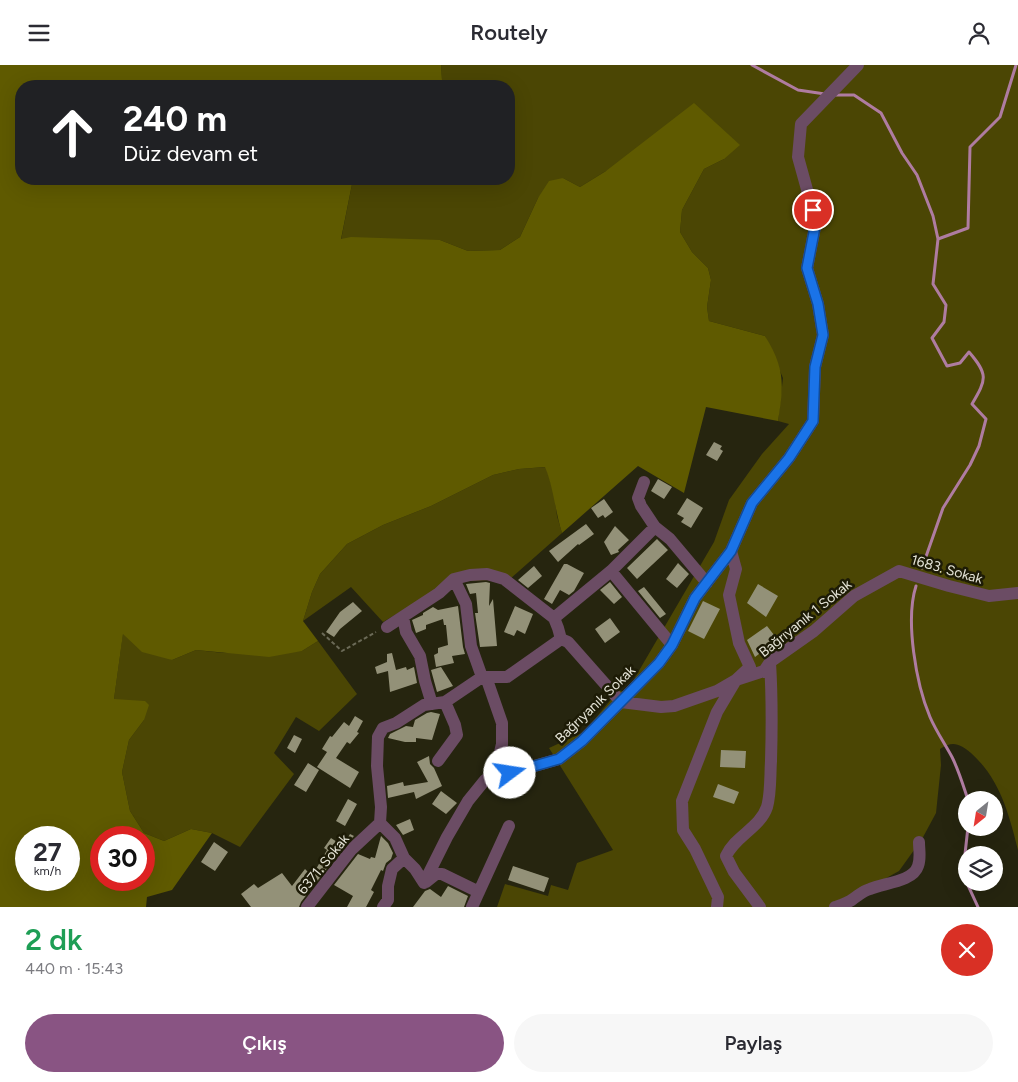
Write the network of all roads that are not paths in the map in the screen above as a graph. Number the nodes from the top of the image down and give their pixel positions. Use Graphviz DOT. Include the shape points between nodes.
graph roads {
  1 [pos="858,65"];
  2 [pos="644,483"];
  3 [pos="655,527"];
  4 [pos="731,551"];
  5 [pos="611,571"];
  6 [pos="898,571"];
  7 [pos="454,579"];
  8 [pos="707,583"];
  9 [pos="1018,593"];
  10 [pos="403,617"];
  11 [pos="554,618"];
  12 [pos="387,627"];
  13 [pos="561,639"];
  14 [pos="672,645"];
  15 [pos="770,662"];
  16 [pos="484,677"];
  17 [pos="736,681"];
  18 [pos="621,702"];
  19 [pos="438,703"];
  20 [pos="438,761"];
  21 [pos="494,777"];
  22 [pos="380,823"];
  23 [pos="509,826"];
  24 [pos="919,842"];
  25 [pos="404,857"];
  26 [pos="424,883"];
  27 [pos="479,892"];
  28 [pos="307,907"];
  29 [pos="383,907"];
  30 [pos="472,907"];
  31 [pos="717,907"];
  32 [pos="760,907"];
  33 [pos="835,907"];
  1 -- 4 [label="street, Bağrıyanık Sokak" via="801,124 798,157 816,222 807,268 823,335 815,367 813,421 789,458 752,503"];
  2 -- 3 [label="street" via="638,498"];
  3 -- 5 [label="street"];
  3 -- 8 [label="street" via="670,539"];
  4 -- 8 [label="street, Bağrıyanık Sokak"];
  4 -- 17 [label="street" via="736,569 729,595 739,643 750,667"];
  5 -- 11 [label="street"];
  5 -- 14 [label="street"];
  6 -- 9 [label="street, 1683. Sokak" via="990,596"];
  6 -- 15 [label="street, Bağrıyanık 1 Sokak" via="854,596 814,631"];
  7 -- 10 [label="street"];
  7 -- 11 [label="street" via="488,575 504,579"];
  7 -- 16 [label="street" via="466,604 471,646"];
  8 -- 14 [label="street, Bağrıyanık Sokak" via="695,598"];
  10 -- 12 [label="street"];
  10 -- 19 [label="street" via="406,632 420,656 425,681"];
  11 -- 13 [label="street"];
  13 -- 16 [label="street" via="507,677"];
  13 -- 18 [label="street" via="568,642"];
  14 -- 18 [label="street, Bağrıyanık Sokak"];
  15 -- 17 [label="street, Bağrıyanık 1 Sokak" via="764,671"];
  15 -- 32 [label="street" via="770,788 766,807 759,821 730,848 726,856"];
  16 -- 19 [label="street"];
  16 -- 21 [label="street" via="502,723 502,744"];
  17 -- 18 [label="street, Bağrıyanık 1 Sokak" via="674,707"];
  17 -- 31 [label="street" via="717,713 682,801 683,830 696,849 718,897"];
  18 -- 21 [label="street, Bağrıyanık Sokak" via="559,759"];
  19 -- 20 [label="street" via="456,725 457,735"];
  19 -- 22 [label="street" via="424,705 383,729 378,737"];
  21 -- 26 [label="street, Bağrıyanık Sokak" via="485,780 468,801"];
  22 -- 25 [label="street" via="396,838"];
  22 -- 28 [label="street, 6371. Sokak" via="351,850"];
  23 -- 27 [label="street"];
  24 -- 33 [label="street" via="918,868 910,875 867,890"];
  25 -- 26 [label="street"];
  25 -- 29 [label="street" via="392,869 388,900"];
  26 -- 27 [label="street" via="442,873"];
  27 -- 30 [label="street"];
}
